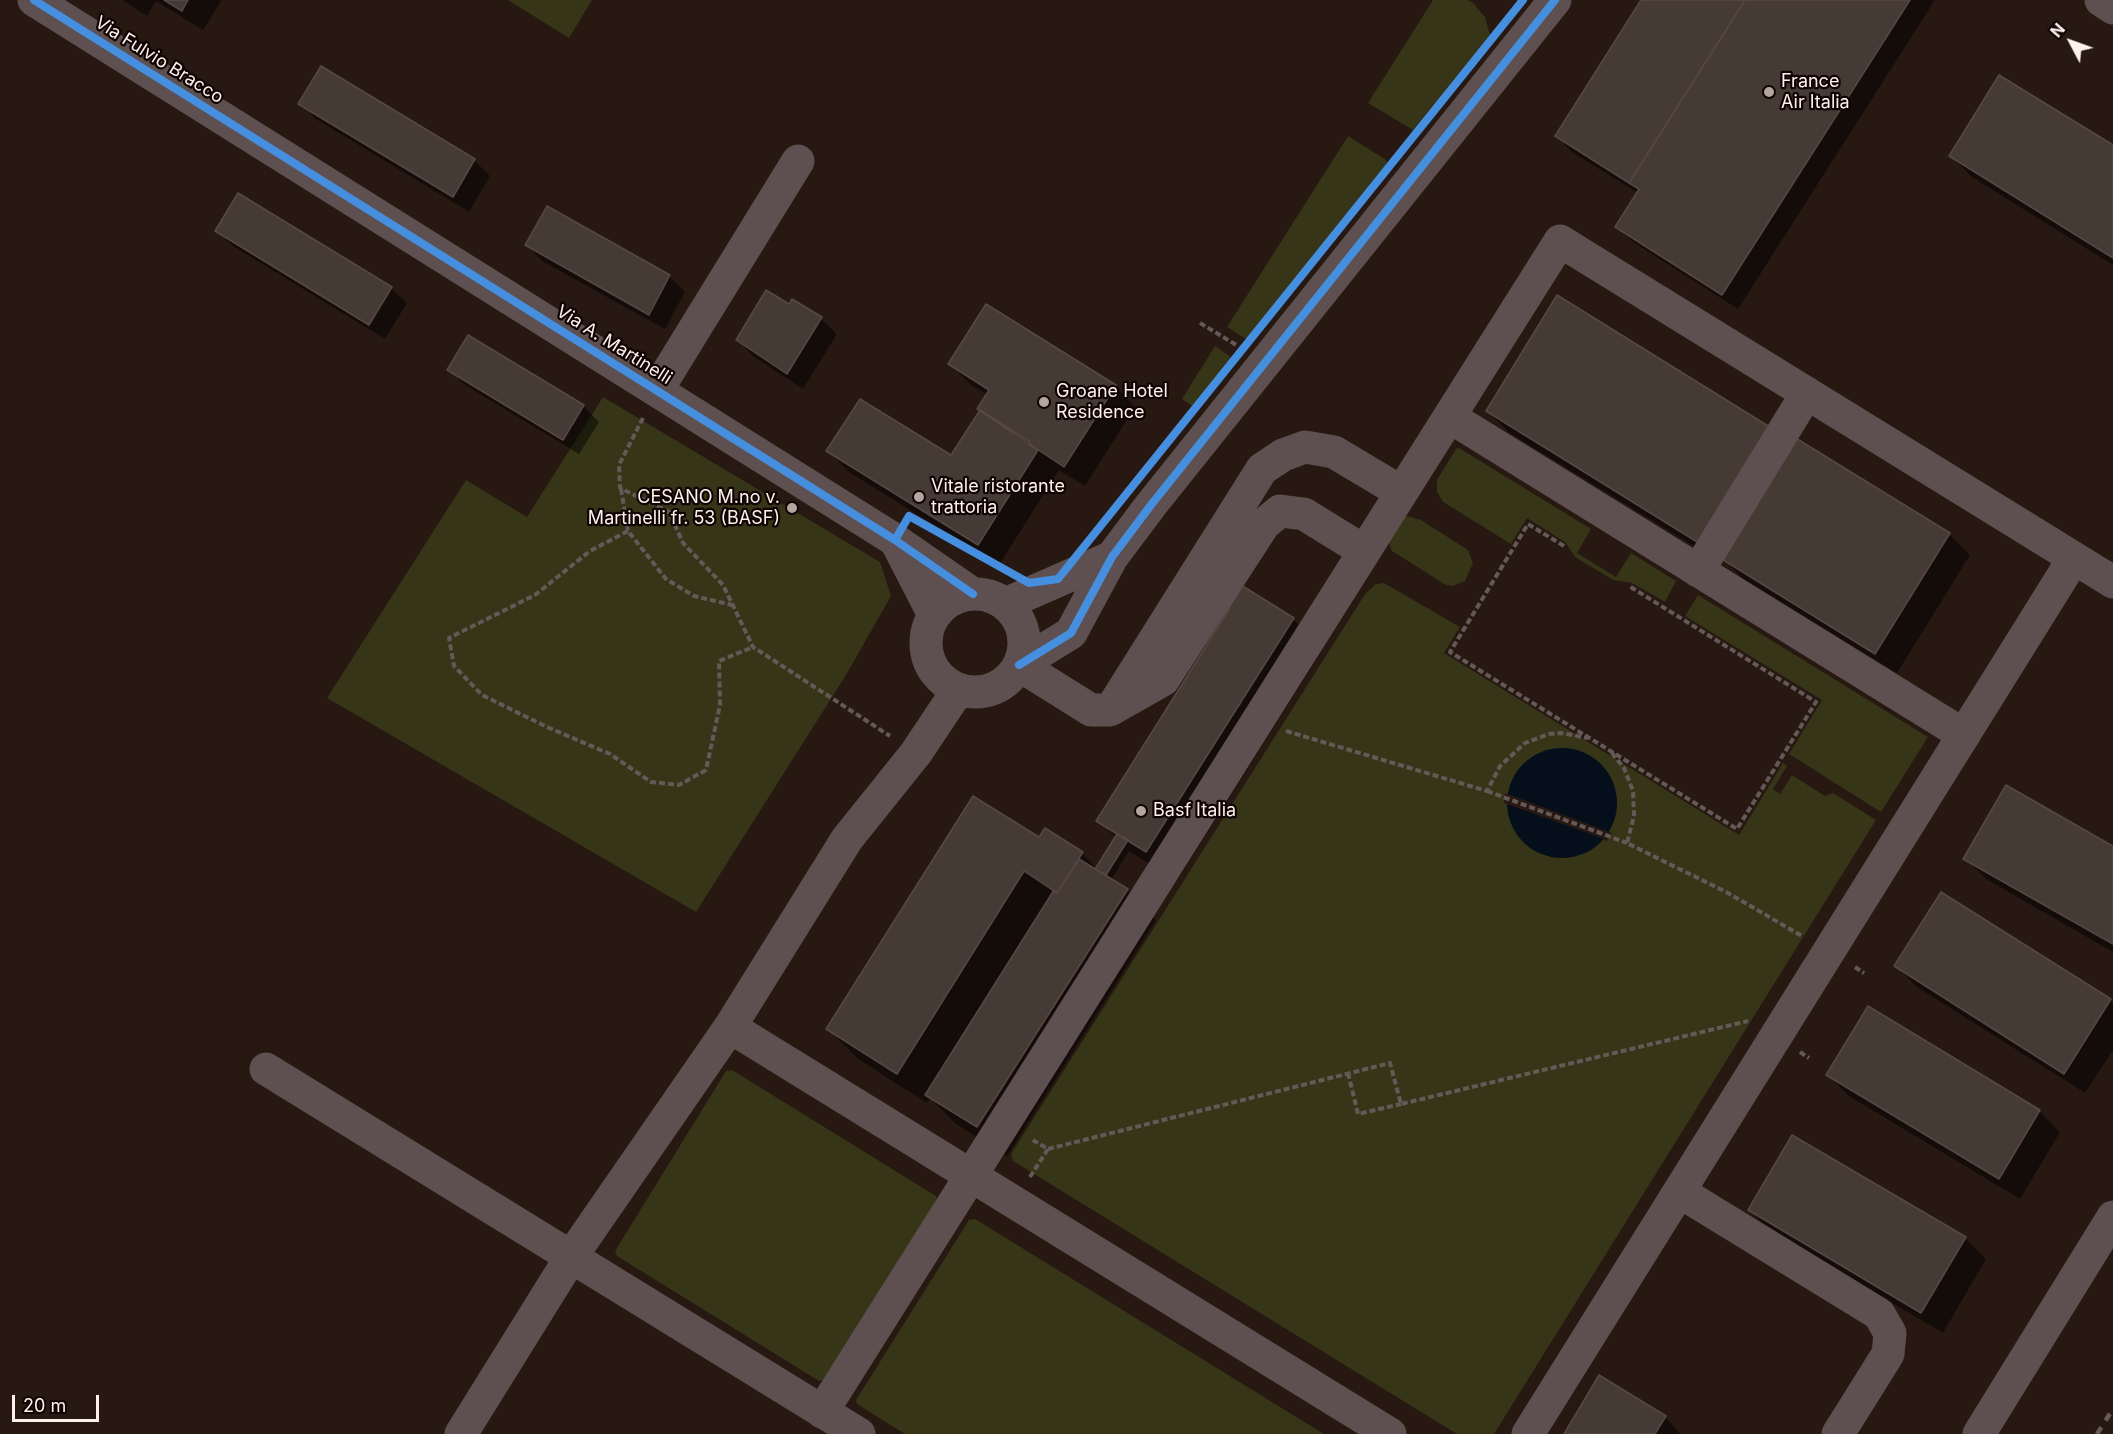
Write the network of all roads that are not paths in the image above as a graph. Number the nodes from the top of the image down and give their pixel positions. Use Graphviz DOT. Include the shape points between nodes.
graph roads {
  1 [pos="34,0"];
  2 [pos="1555,0"];
  3 [pos="2101,0"];
  4 [pos="2113,8"];
  5 [pos="237,126"];
  6 [pos="798,161"];
  7 [pos="657,390"];
  8 [pos="1808,393"];
  9 [pos="1450,417"];
  10 [pos="1401,492"];
  11 [pos="895,540"];
  12 [pos="1364,551"];
  13 [pos="1112,557"];
  14 [pos="2074,558"];
  15 [pos="1698,571"];
  16 [pos="2113,582"];
  17 [pos="973,594"];
  18 [pos="1005,604"];
  19 [pos="934,615"];
  20 [pos="1019,665"];
  21 [pos="958,690"];
  22 [pos="1110,710"];
  23 [pos="1964,735"];
  24 [pos="730,1027"];
  25 [pos="266,1070"];
  26 [pos="971,1175"];
  27 [pos="1680,1192"];
  28 [pos="2113,1217"];
  29 [pos="571,1257"];
  30 [pos="822,1412"];
  31 [pos="461,1434"];
  32 [pos="859,1434"];
  33 [pos="1390,1434"];
  34 [pos="1528,1434"];
  35 [pos="1838,1434"];
  36 [pos="1979,1434"];
  1 -- 5 [label="street, Via Fulvio Bracco"];
  2 -- 13 [label="street"];
  3 -- 4 [label="street"];
  5 -- 7 [label="street, Via A. Martinelli"];
  6 -- 7 [label="street"];
  7 -- 11 [label="street, Via A. Martinelli"];
  8 -- 9 [label="street" via="1560,241"];
  8 -- 14 [label="street"];
  8 -- 15 [label="street"];
  9 -- 10 [label="street"];
  9 -- 15 [label="street"];
  10 -- 12 [label="street"];
  10 -- 22 [label="street" via="1334,452 1305,447 1262,469"];
  11 -- 17 [label="street, Via A. Martinelli"];
  11 -- 19 [label="street"];
  12 -- 22 [label="street" via="1304,514 1280,511 1264,524 1163,680"];
  12 -- 26 [label="street"];
  13 -- 18 [label="street"];
  13 -- 20 [label="street" via="1071,633"];
  14 -- 16 [label="street"];
  14 -- 23 [label="street"];
  15 -- 23 [label="street"];
  17 -- 18 [label="street" via="990,596"];
  17 -- 19 [label="street" via="956,598"];
  18 -- 20 [label="street" via="1023,632 1024,649"];
  19 -- 21 [label="street" via="927,630 930,664 943,681"];
  20 -- 21 [label="street" via="1009,679 991,690"];
  20 -- 22 [label="street" via="1091,710"];
  21 -- 24 [label="street" via="916,753 847,839"];
  23 -- 27 [label="street"];
  24 -- 26 [label="street"];
  24 -- 29 [label="street"];
  25 -- 29 [label="street"];
  26 -- 30 [label="street"];
  26 -- 33 [label="street"];
  27 -- 34 [label="street"];
  27 -- 35 [label="street" via="1879,1314 1890,1333 1888,1354"];
  28 -- 36 [label="street"];
  29 -- 30 [label="street"];
  29 -- 31 [label="street"];
  30 -- 32 [label="street"];
}
